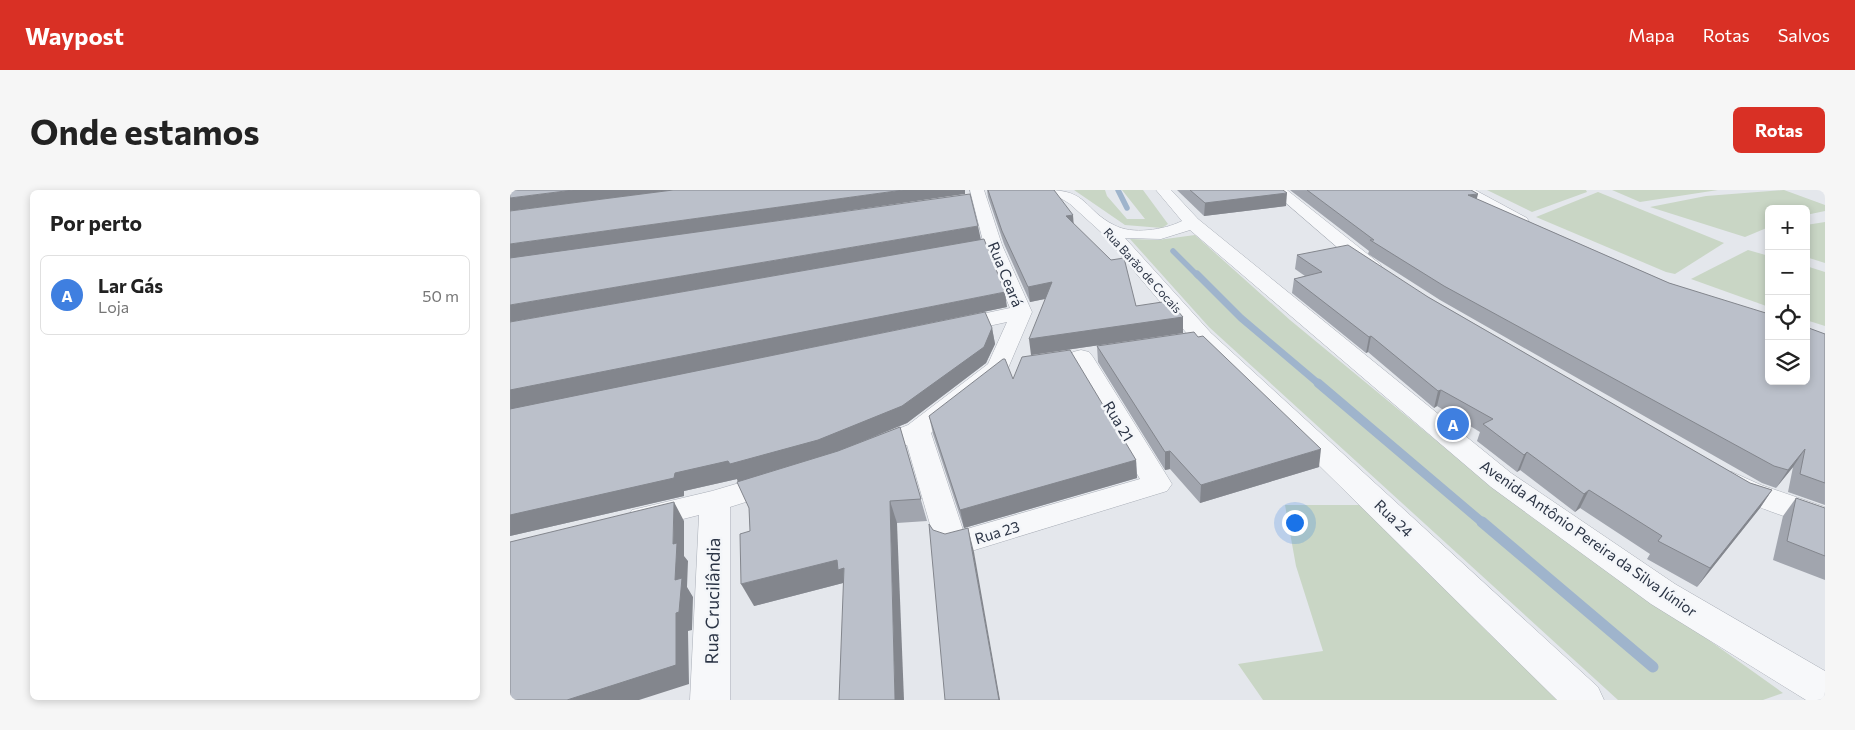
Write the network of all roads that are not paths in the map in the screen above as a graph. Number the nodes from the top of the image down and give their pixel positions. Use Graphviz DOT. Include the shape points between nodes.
graph roads {
  1 [pos="1055,190"];
  2 [pos="1163,190"];
  3 [pos="1278,190"];
  4 [pos="1464,190"];
  5 [pos="972,196"];
  6 [pos="1192,223"];
  7 [pos="1534,228"];
  8 [pos="1108,229"];
  9 [pos="1392,280"];
  10 [pos="1022,312"];
  11 [pos="935,330"];
  12 [pos="1189,340"];
  13 [pos="1082,357"];
  14 [pos="1026,364"];
  15 [pos="998,368"];
  16 [pos="917,431"];
  17 [pos="844,461"];
  18 [pos="1716,472"];
  19 [pos="798,476"];
  20 [pos="1157,484"];
  21 [pos="715,501"];
  22 [pos="1825,518"];
  23 [pos="612,526"];
  24 [pos="1825,691"];
  25 [pos="710,700"];
  26 [pos="1584,700"];
  1 -- 8 [label="street, Rua Barão de Cocais" via="1075,201"];
  2 -- 6 [label="street, Avenida Antônio Pereira da Silva Júnior"];
  3 -- 9 [label="street" via="1360,259"];
  4 -- 7 [label="street"];
  5 -- 10 [label="street, Rua Ceará" via="983,246"];
  6 -- 8 [label="street" via="1176,231 1152,236"];
  6 -- 24 [label="street, Avenida Antônio Pereira da Silva Júnior" via="1501,480 1663,594"];
  8 -- 12 [label="street, Rua Barão de Cocais"];
  10 -- 11 [label="street"];
  10 -- 15 [label="street, Rua Ceará"];
  12 -- 26 [label="street, Rua 24"];
  13 -- 20 [label="street, Rua 21"];
  14 -- 15 [label="street"];
  15 -- 16 [label="street, Rua Ceará"];
  16 -- 17 [label="street, Rua Ceará"];
  16 -- 20 [label="street, Rua 23" via="952,546"];
  18 -- 22 [label="street" via="1750,492"];
  19 -- 21 [label="street"];
  21 -- 23 [label="street"];
  21 -- 25 [label="street, Rua Crucilândia"];
}
